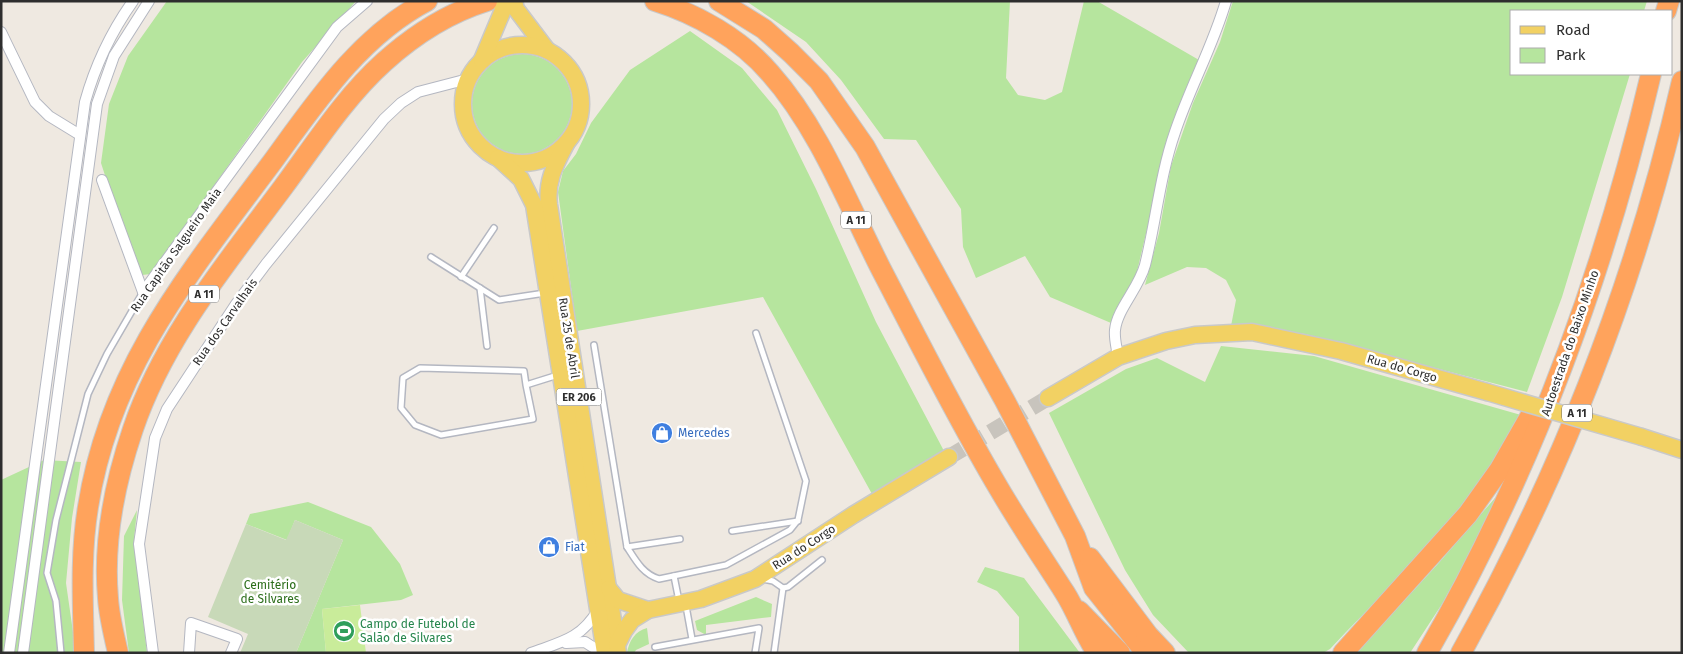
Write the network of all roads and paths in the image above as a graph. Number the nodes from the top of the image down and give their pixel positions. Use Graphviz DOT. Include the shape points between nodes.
graph roads {
  1 [pos="133,1"];
  2 [pos="149,1"];
  3 [pos="367,1"];
  4 [pos="427,1"];
  5 [pos="487,1"];
  6 [pos="501,1"];
  7 [pos="514,1"];
  8 [pos="655,1"];
  9 [pos="719,1"];
  10 [pos="1226,1"];
  11 [pos="1,32"];
  12 [pos="547,50"];
  13 [pos="482,60"];
  14 [pos="1652,75"];
  15 [pos="468,79"];
  16 [pos="1682,82"];
  17 [pos="80,134"];
  18 [pos="566,144"];
  19 [pos="498,158"];
  20 [pos="102,180"];
  21 [pos="494,228"];
  22 [pos="431,257"];
  23 [pos="461,276"];
  24 [pos="480,288"];
  25 [pos="143,292"];
  26 [pos="548,292"];
  27 [pos="1579,316"];
  28 [pos="756,332"];
  29 [pos="594,345"];
  30 [pos="487,346"];
  31 [pos="1118,357"];
  32 [pos="561,374"];
  33 [pos="526,385"];
  34 [pos="1048,398"];
  35 [pos="1682,450"];
  36 [pos="949,457"];
  37 [pos="798,520"];
  38 [pos="732,531"];
  39 [pos="1074,536"];
  40 [pos="680,539"];
  41 [pos="626,547"];
  42 [pos="822,560"];
  43 [pos="674,576"];
  44 [pos="754,579"];
  45 [pos="783,588"];
  46 [pos="608,589"];
  47 [pos="108,599"];
  48 [pos="82,600"];
  49 [pos="682,603"];
  50 [pos="1072,604"];
  51 [pos="599,609"];
  52 [pos="648,610"];
  53 [pos="692,639"];
  54 [pos="558,643"];
  55 [pos="655,647"];
  56 [pos="614,650"];
  57 [pos="9,653"];
  58 [pos="23,653"];
  59 [pos="61,653"];
  60 [pos="84,653"];
  61 [pos="94,653"];
  62 [pos="111,653"];
  63 [pos="118,653"];
  64 [pos="152,653"];
  65 [pos="189,653"];
  66 [pos="231,653"];
  67 [pos="531,653"];
  68 [pos="602,653"];
  69 [pos="755,653"];
  70 [pos="774,653"];
  71 [pos="1097,653"];
  72 [pos="1120,653"];
  73 [pos="1146,653"];
  74 [pos="1165,653"];
  75 [pos="1343,653"];
  76 [pos="1427,653"];
  77 [pos="1460,653"];
  1 -- 17 [label="street" via="115,28 93,74"];
  2 -- 58 [label="street" via="114,56 97,104"];
  3 -- 25 [label="street, Rua Capitão Salgueiro Maia" via="337,27"];
  4 -- 48 [label="highway" via="393,23 338,76 200,258 150,332 125,381 99,452 84,532"];
  5 -- 47 [label="highway, A 11" via="427,28 403,45 365,81 215,278 170,347 140,410 118,480 108,546"];
  6 -- 13 [label="main road, ER 206" via="503,10"];
  7 -- 12 [label="main road, ER 206" via="516,9"];
  8 -- 50 [label="highway, A 11" via="696,16 747,50 788,95 816,139 993,478"];
  9 -- 39 [label="highway" via="764,29 792,53 819,82 860,140 1005,401"];
  10 -- 31 [label="street" via="1217,34 1175,132 1145,266 1119,316 1115,330"];
  11 -- 17 [label="street" via="35,102 49,116"];
  12 -- 13 [label="main road, ER 206" via="513,45 496,50"];
  12 -- 18 [label="main road, ER 206" via="563,60 581,92 582,111"];
  13 -- 15 [label="main road, ER 206"];
  14 -- 27 [label="highway, Autoestrada do Baixo Minho / A 11" via="1633,153"];
  15 -- 19 [label="main road, ER 206" via="463,97 464,116 470,133 482,148"];
  15 -- 64 [label="street, Rua dos Carvalhais" via="418,92 384,119 266,264 167,409 156,438 139,544"];
  16 -- 77 [label="highway, A 11" via="1648,217 1600,357 1538,503"];
  17 -- 57 [label="street"];
  18 -- 19 [label="main road, ER 206" via="552,156 534,162 516,163"];
  18 -- 46 [label="main road, Rua 25 de Abril / ER 206" via="552,170 548,192"];
  19 -- 26 [label="main road, Rua 25 de Abril / ER 206" via="521,179 534,205"];
  20 -- 25 [label="street"];
  21 -- 23 [label="lane"];
  22 -- 23 [label="lane"];
  23 -- 24 [label="lane"];
  24 -- 26 [label="lane" via="499,300"];
  24 -- 30 [label="lane"];
  25 -- 59 [label="lane, Rua Capitão Salgueiro Maia" via="88,394 56,520 47,572 56,601"];
  26 -- 32 [label="main road, Rua 25 de Abril / ER 206"];
  27 -- 75 [label="highway" via="1530,417 1500,470 1447,540"];
  27 -- 76 [label="highway, Autoestrada do Baixo Minho / A 11" via="1564,368 1529,453 1483,549"];
  28 -- 37 [label="lane" via="806,481"];
  29 -- 41 [label="lane"];
  31 -- 34 [label="main road, Rua do Corgo"];
  31 -- 35 [label="main road, Rua do Corgo, bridge" via="1195,335 1252,332 1341,351"];
  32 -- 33 [label="lane"];
  32 -- 51 [label="main road, Rua 25 de Abril / ER 206"];
  33 -- 33 [label="lane" via="533,419 441,435 415,425 401,408 403,378 420,368 524,371"];
  36 -- 44 [label="main road, Rua do Corgo"];
  37 -- 38 [label="lane"];
  37 -- 43 [label="lane" via="790,530 726,565"];
  39 -- 73 [label="highway" via="1094,588"];
  39 -- 74 [label="highway"];
  40 -- 41 [label="lane"];
  41 -- 43 [label="lane" via="650,576 659,579"];
  42 -- 45 [label="lane"];
  43 -- 49 [label="lane"];
  44 -- 45 [label="lane" via="766,578"];
  44 -- 49 [label="main road, Rua do Corgo" via="708,597"];
  45 -- 70 [label="lane"];
  46 -- 52 [label="main road, Rua do Corgo" via="618,600"];
  46 -- 56 [label="main road, Rua 25 de Abril / ER 206"];
  47 -- 62 [label="highway, A 11"];
  47 -- 63 [label="highway, A 11"];
  48 -- 60 [label="highway"];
  48 -- 61 [label="highway"];
  49 -- 52 [label="main road, Rua do Corgo"];
  49 -- 53 [label="lane"];
  50 -- 71 [label="highway, A 11"];
  50 -- 72 [label="highway, A 11"];
  51 -- 54 [label="street" via="582,632"];
  51 -- 56 [label="main road, Rua 25 de Abril / ER 206"];
  52 -- 56 [label="main road, Rua do Corgo" via="632,620"];
  53 -- 55 [label="lane"];
  53 -- 69 [label="lane" via="759,628"];
  54 -- 67 [label="street"];
  54 -- 68 [label="street" via="586,642"];
  65 -- 66 [label="street" via="192,623 237,638"];
}
